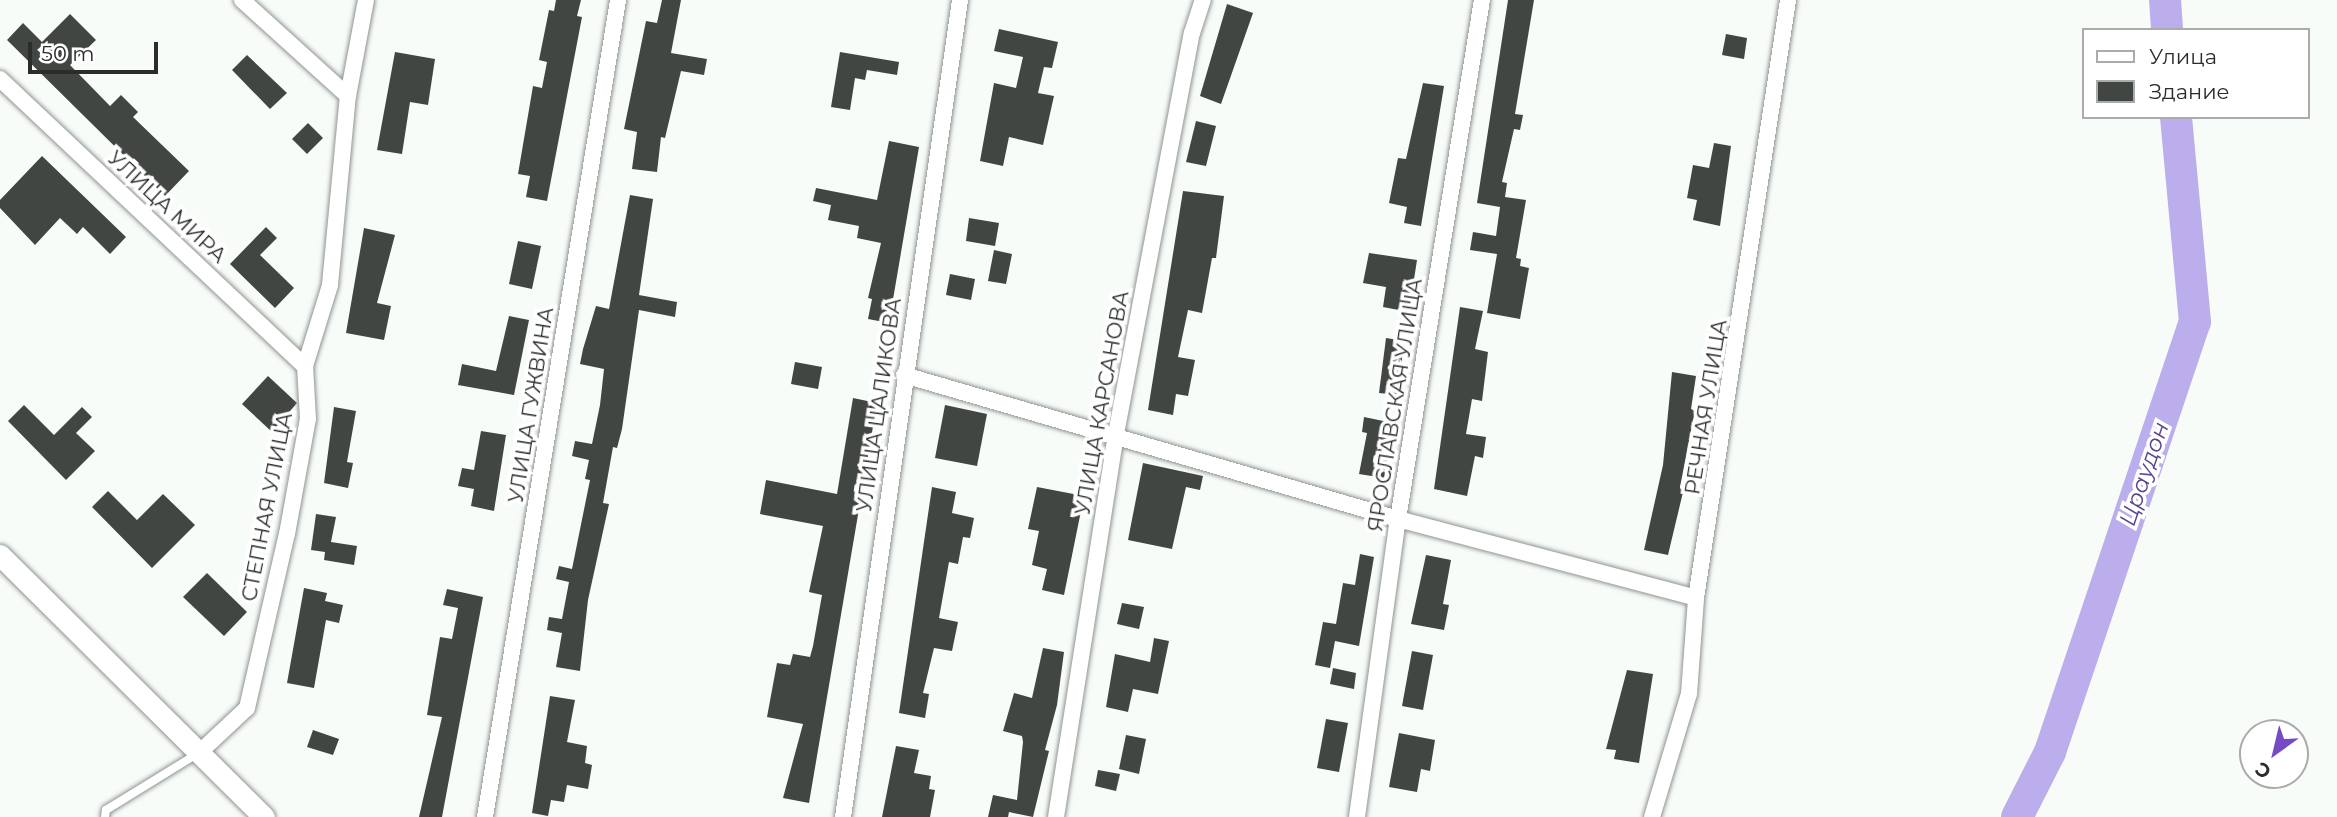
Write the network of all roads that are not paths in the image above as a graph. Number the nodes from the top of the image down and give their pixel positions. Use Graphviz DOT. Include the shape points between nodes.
graph roads {
  1 [pos="242,0"];
  2 [pos="366,0"];
  3 [pos="618,0"];
  4 [pos="960,0"];
  5 [pos="1203,0"];
  6 [pos="1482,0"];
  7 [pos="1788,0"];
  8 [pos="0,79"];
  9 [pos="348,96"];
  10 [pos="305,366"];
  11 [pos="904,375"];
  12 [pos="1116,434"];
  13 [pos="1398,519"];
  14 [pos="0,555"];
  15 [pos="1696,598"];
  16 [pos="200,752"];
  17 [pos="105,817"];
  18 [pos="264,817"];
  19 [pos="485,817"];
  20 [pos="843,817"];
  21 [pos="1056,817"];
  22 [pos="1357,817"];
  23 [pos="1652,817"];
  1 -- 9 [label="street"];
  2 -- 9 [label="street, СТЕПНАЯ УЛИЦА"];
  3 -- 19 [label="street, УЛИЦА ГУЖВИНА"];
  4 -- 11 [label="street, УЛИЦА ЦАЛИКОВА"];
  5 -- 12 [label="street, УЛИЦА КАРСАНОВА" via="1192,33"];
  6 -- 13 [label="street, ЯРОСЛАВСКАЯ УЛИЦА"];
  7 -- 15 [label="street, РЕЧНАЯ УЛИЦА"];
  8 -- 10 [label="street, УЛИЦА МИРА"];
  9 -- 10 [label="street, СТЕПНАЯ УЛИЦА" via="330,285"];
  10 -- 16 [label="street, СТЕПНАЯ УЛИЦА" via="309,419 247,708"];
  11 -- 12 [label="street"];
  11 -- 20 [label="street, УЛИЦА ЦАЛИКОВА"];
  12 -- 13 [label="street"];
  12 -- 21 [label="street, УЛИЦА КАРСАНОВА"];
  13 -- 15 [label="street"];
  13 -- 22 [label="street, ЯРОСЛАВСКАЯ УЛИЦА"];
  14 -- 16 [label="street"];
  15 -- 23 [label="street, РЕЧНАЯ УЛИЦА" via="1689,694"];
  16 -- 17 [label="lane" via="106,810"];
  16 -- 18 [label="street"];
}
